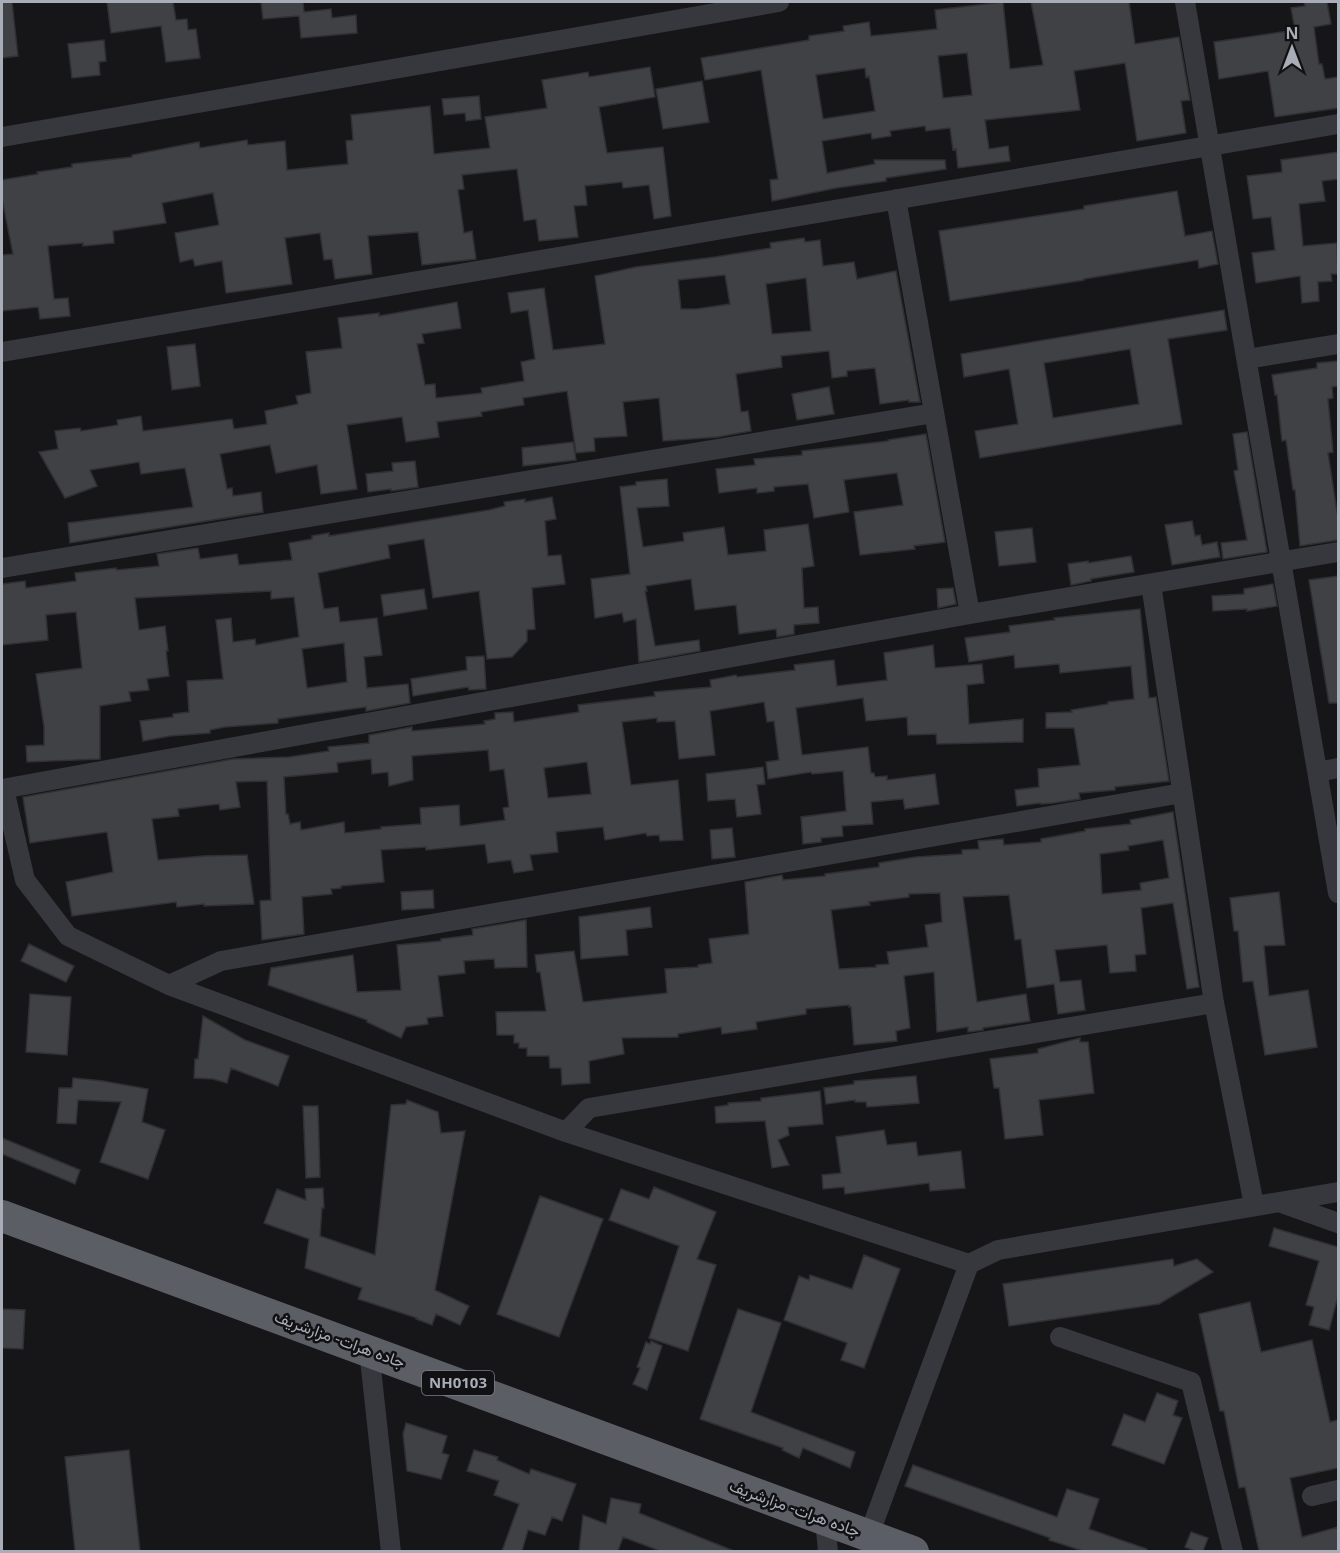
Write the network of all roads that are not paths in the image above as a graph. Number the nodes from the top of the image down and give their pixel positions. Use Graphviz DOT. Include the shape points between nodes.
graph roads {
  1 [pos="779,2"];
  2 [pos="1185,2"];
  3 [pos="1338,124"];
  4 [pos="2,136"];
  5 [pos="1210,146"];
  6 [pos="896,200"];
  7 [pos="1338,344"];
  8 [pos="2,352"];
  9 [pos="1247,359"];
  10 [pos="934,413"];
  11 [pos="1338,552"];
  12 [pos="1282,562"];
  13 [pos="2,568"];
  14 [pos="1151,584"];
  15 [pos="970,614"];
  16 [pos="1338,768"];
  17 [pos="1318,772"];
  18 [pos="3,789"];
  19 [pos="1182,793"];
  20 [pos="1338,893"];
  21 [pos="169,985"];
  22 [pos="1214,1003"];
  23 [pos="566,1132"];
  24 [pos="1338,1192"];
  25 [pos="1277,1201"];
  26 [pos="1254,1205"];
  27 [pos="2,1216"];
  28 [pos="1338,1223"];
  29 [pos="969,1264"];
  30 [pos="1060,1337"];
  31 [pos="369,1350"];
  32 [pos="1338,1491"];
  33 [pos="1312,1496"];
  34 [pos="825,1519"];
  35 [pos="869,1535"];
  36 [pos="391,1551"];
  37 [pos="828,1551"];
  38 [pos="914,1551"];
  39 [pos="1233,1551"];
  1 -- 4 [label="street"];
  2 -- 5 [label="street"];
  3 -- 5 [label="street"];
  5 -- 6 [label="street"];
  5 -- 9 [label="street"];
  6 -- 8 [label="street"];
  6 -- 10 [label="street"];
  7 -- 9 [label="street"];
  9 -- 12 [label="street"];
  10 -- 13 [label="street"];
  10 -- 15 [label="street"];
  11 -- 12 [label="street"];
  12 -- 14 [label="street"];
  12 -- 17 [label="street"];
  14 -- 15 [label="street"];
  14 -- 19 [label="street"];
  15 -- 18 [label="street"];
  16 -- 17 [label="street"];
  17 -- 20 [label="street"];
  18 -- 21 [label="street" via="25,880 68,936"];
  19 -- 21 [label="street" via="221,961"];
  19 -- 22 [label="street"];
  21 -- 23 [label="street"];
  22 -- 23 [label="street" via="589,1108"];
  22 -- 26 [label="street"];
  23 -- 29 [label="street"];
  24 -- 25 [label="street"];
  25 -- 26 [label="street"];
  25 -- 28 [label="street"];
  26 -- 29 [label="street" via="998,1250"];
  27 -- 31 [label="highway, جاده هرات- مزارشریف / NH0103"];
  29 -- 35 [label="street"];
  30 -- 39 [label="street" via="1191,1382"];
  31 -- 34 [label="highway, جاده هرات- مزارشریف / NH0103"];
  31 -- 36 [label="street"];
  32 -- 33 [label="street"];
  34 -- 35 [label="highway, جاده هرات- مزارشریف / NH0103"];
  34 -- 37 [label="street"];
  35 -- 38 [label="highway, جاده هرات- مزارشریف / NH0103"];
}
